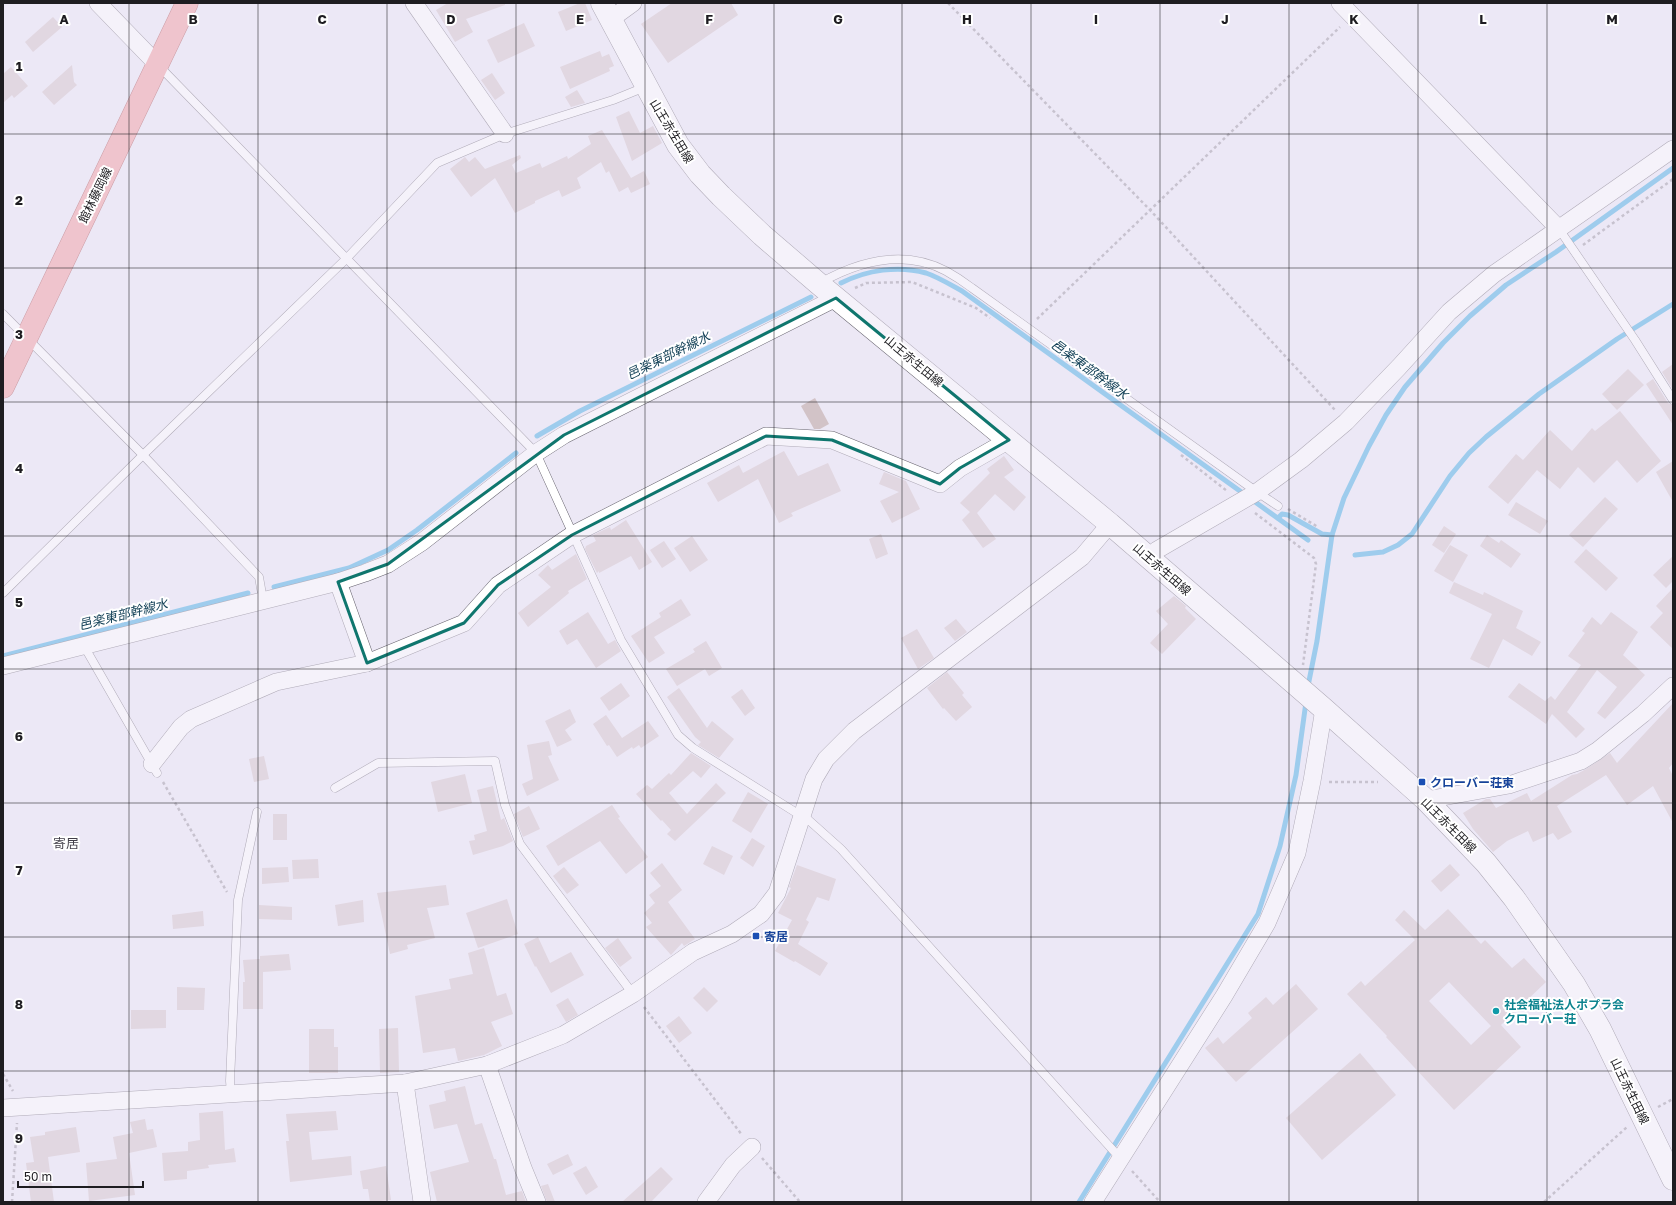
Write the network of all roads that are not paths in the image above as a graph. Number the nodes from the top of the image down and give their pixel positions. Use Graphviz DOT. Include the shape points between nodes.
graph roads {
  1 [pos="98,3"];
  2 [pos="187,3"];
  3 [pos="414,3"];
  4 [pos="634,3"];
  5 [pos="1340,3"];
  6 [pos="606,11"];
  7 [pos="158,66"];
  8 [pos="646,86"];
  9 [pos="505,134"];
  10 [pos="1673,150"];
  11 [pos="1559,229"];
  12 [pos="346,259"];
  13 [pos="819,284"];
  14 [pos="836,298"];
  15 [pos="3,314"];
  16 [pos="26,338"];
  17 [pos="3,387"];
  18 [pos="1673,400"];
  19 [pos="1009,440"];
  20 [pos="536,453"];
  21 [pos="143,455"];
  22 [pos="1249,497"];
  23 [pos="1278,506"];
  24 [pos="1110,524"];
  25 [pos="572,535"];
  26 [pos="1150,558"];
  27 [pos="338,582"];
  28 [pos="3,594"];
  29 [pos="263,600"];
  30 [pos="84,646"];
  31 [pos="367,663"];
  32 [pos="3,666"];
  33 [pos="1673,686"];
  34 [pos="1324,709"];
  35 [pos="155,769"];
  36 [pos="335,788"];
  37 [pos="1426,800"];
  38 [pos="257,812"];
  39 [pos="803,815"];
  40 [pos="633,994"];
  41 [pos="487,1066"];
  42 [pos="405,1082"];
  43 [pos="231,1093"];
  44 [pos="11,1107"];
  45 [pos="752,1147"];
  46 [pos="1120,1158"];
  47 [pos="1673,1179"];
  48 [pos="422,1202"];
  49 [pos="537,1202"];
  50 [pos="706,1202"];
  51 [pos="1093,1202"];
  1 -- 7 [label="street"];
  2 -- 7 [label="main road, 館林藤岡線"];
  3 -- 9 [label="street"];
  4 -- 6 [label="street"];
  5 -- 11 [label="street"];
  6 -- 8 [label="main road, 山王赤生田線"];
  7 -- 12 [label="lane"];
  7 -- 16 [label="main road, 館林藤岡線"];
  8 -- 9 [label="lane" via="606,103"];
  8 -- 13 [label="main road, 山王赤生田線" via="678,145 700,174 762,235"];
  9 -- 12 [label="lane" via="437,163"];
  10 -- 11 [label="street"];
  11 -- 18 [label="lane"];
  11 -- 22 [label="street" via="1494,274 1448,312 1346,422 1302,460"];
  12 -- 20 [label="lane"];
  12 -- 21 [label="lane"];
  13 -- 14 [label="main road, 山王赤生田線"];
  13 -- 22 [label="lane" via="836,274 872,262 897,258 918,261 946,271 1028,328"];
  14 -- 19 [label="main road, 山王赤生田線"];
  14 -- 20 [label="street" via="564,435"];
  15 -- 16 [label="lane"];
  16 -- 17 [label="main road, 館林藤岡線"];
  16 -- 21 [label="lane"];
  19 -- 24 [label="main road, 山王赤生田線"];
  19 -- 25 [label="street" via="960,468 940,484 832,440 766,436"];
  20 -- 25 [label="lane"];
  20 -- 27 [label="street" via="422,542 394,560"];
  21 -- 28 [label="lane"];
  21 -- 29 [label="lane" via="259,577"];
  22 -- 23 [label="lane"];
  22 -- 26 [label="street" via="1157,550"];
  24 -- 26 [label="main road, 山王赤生田線"];
  24 -- 39 [label="street" via="1082,557 854,731 826,759 814,779"];
  25 -- 31 [label="street" via="498,585 464,623"];
  25 -- 39 [label="lane" via="621,640 678,735 706,756"];
  26 -- 34 [label="main road, 山王赤生田線"];
  27 -- 29 [label="street"];
  27 -- 31 [label="street"];
  29 -- 30 [label="street"];
  30 -- 32 [label="street"];
  30 -- 35 [label="lane"];
  31 -- 35 [label="street" via="276,682 191,719 181,727"];
  33 -- 37 [label="street" via="1598,751 1581,761 1508,785"];
  34 -- 37 [label="main road, 山王赤生田線"];
  34 -- 46 [label="street" via="1297,853 1267,923 1224,996"];
  36 -- 40 [label="lane" via="378,763 495,761 505,805 520,844"];
  37 -- 47 [label="main road, 山王赤生田線" via="1486,863 1514,898 1574,984 1600,1029"];
  38 -- 43 [label="lane" via="238,900"];
  39 -- 40 [label="street" via="777,893 761,914 732,934 693,952"];
  39 -- 46 [label="lane" via="841,849"];
  40 -- 41 [label="street" via="563,1035"];
  41 -- 42 [label="street"];
  41 -- 49 [label="street"];
  42 -- 43 [label="street"];
  42 -- 48 [label="street"];
  43 -- 44 [label="street"];
  45 -- 50 [label="street" via="733,1165"];
  46 -- 51 [label="street"];
}
